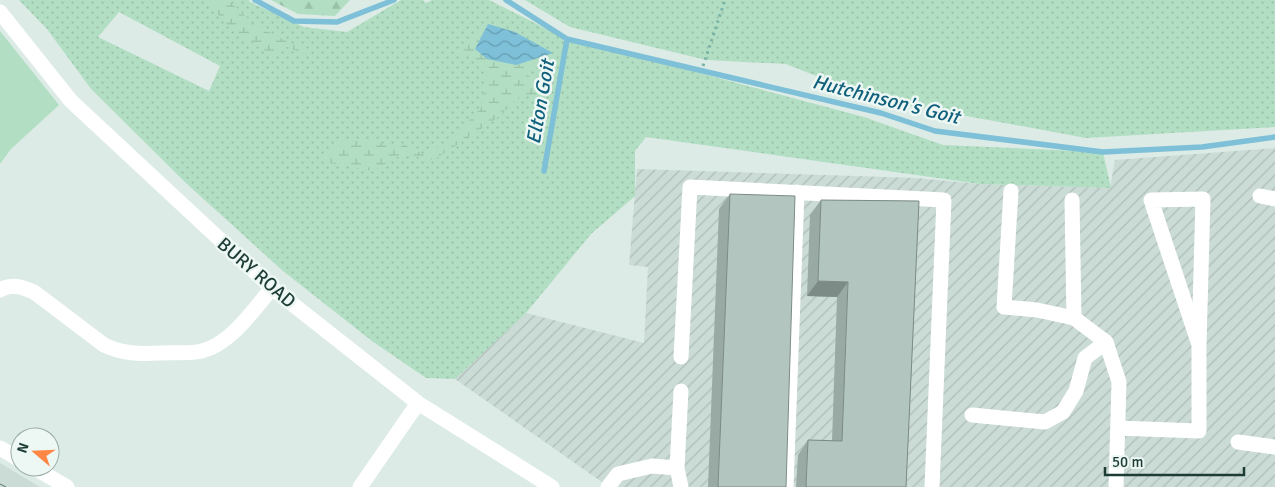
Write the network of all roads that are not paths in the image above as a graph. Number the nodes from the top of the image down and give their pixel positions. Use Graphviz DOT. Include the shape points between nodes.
graph roads {
  1 [pos="0,12"];
  2 [pos="1011,190"];
  3 [pos="797,192"];
  4 [pos="1260,196"];
  5 [pos="1275,199"];
  6 [pos="1072,200"];
  7 [pos="272,288"];
  8 [pos="0,290"];
  9 [pos="1074,318"];
  10 [pos="1106,342"];
  11 [pos="1199,345"];
  12 [pos="681,357"];
  13 [pos="681,391"];
  14 [pos="418,404"];
  15 [pos="972,415"];
  16 [pos="1118,428"];
  17 [pos="1238,442"];
  18 [pos="1275,447"];
  19 [pos="676,468"];
  20 [pos="50,477"];
  21 [pos="67,487"];
  22 [pos="360,487"];
  23 [pos="552,487"];
  24 [pos="608,487"];
  25 [pos="680,487"];
  26 [pos="786,487"];
  27 [pos="932,487"];
  28 [pos="1116,487"];
  1 -- 7 [label="street, BURY ROAD" via="71,102"];
  2 -- 9 [label="street" via="1004,307"];
  3 -- 12 [label="street" via="690,187"];
  3 -- 26 [label="street"];
  3 -- 27 [label="street" via="944,200"];
  4 -- 5 [label="street"];
  6 -- 9 [label="street"];
  7 -- 8 [label="street" via="231,335 217,345 202,351 131,354 104,345 34,292 20,286"];
  7 -- 14 [label="street, BURY ROAD"];
  9 -- 10 [label="street"];
  10 -- 15 [label="street" via="1085,358 1076,391 1063,412 1046,422"];
  10 -- 16 [label="street" via="1119,382"];
  11 -- 11 [label="street" via="1176,273 1151,200 1202,199"];
  11 -- 16 [label="street" via="1199,431"];
  13 -- 19 [label="street"];
  14 -- 22 [label="street"];
  14 -- 23 [label="street, BURY ROAD"];
  16 -- 28 [label="street"];
  17 -- 18 [label="street"];
  19 -- 24 [label="street" via="652,466 618,474"];
  19 -- 25 [label="street"];
  20 -- 21 [label="street"];
}
